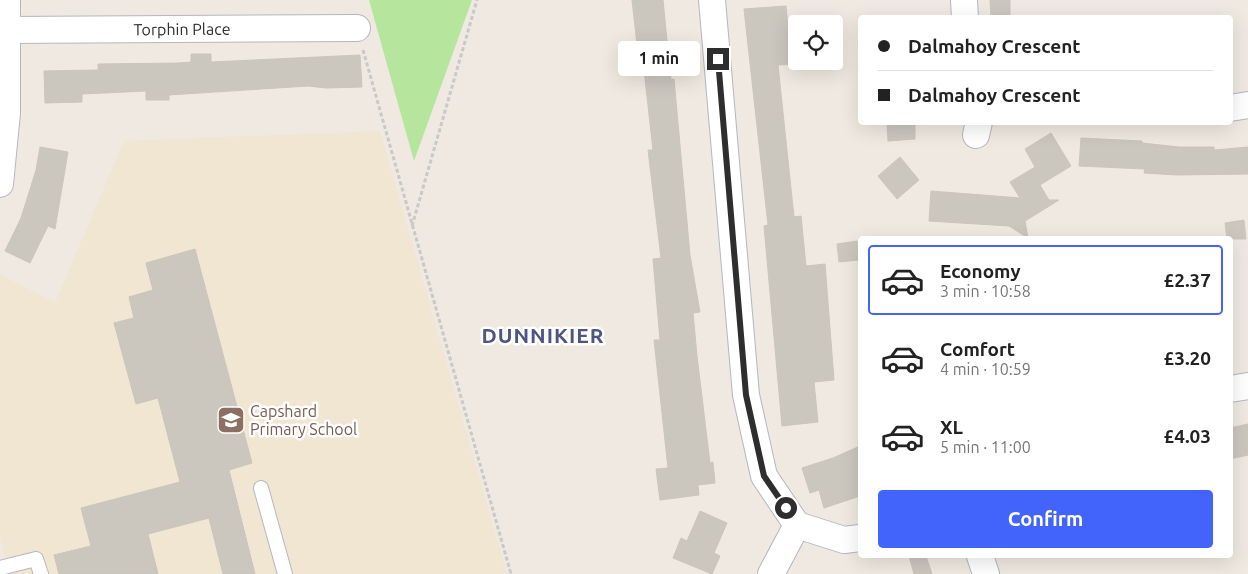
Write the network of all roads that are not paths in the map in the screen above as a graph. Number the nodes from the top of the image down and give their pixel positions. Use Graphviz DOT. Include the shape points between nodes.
graph roads {
  1 [pos="7,0"];
  2 [pos="712,0"];
  3 [pos="964,0"];
  4 [pos="965,15"];
  5 [pos="357,28"];
  6 [pos="7,30"];
  7 [pos="1248,104"];
  8 [pos="1233,107"];
  9 [pos="0,184"];
  10 [pos="1248,386"];
  11 [pos="1233,388"];
  12 [pos="261,488"];
  13 [pos="797,525"];
  14 [pos="858,538"];
  15 [pos="981,558"];
  16 [pos="0,568"];
  17 [pos="41,574"];
  18 [pos="285,574"];
  19 [pos="771,574"];
  20 [pos="986,574"];
  1 -- 6 [label="street"];
  2 -- 13 [label="street" via="746,395 764,476"];
  3 -- 4 [label="street"];
  5 -- 6 [label="street, Torphin Place"];
  6 -- 9 [label="street" via="7,113"];
  7 -- 8 [label="street"];
  10 -- 11 [label="street"];
  12 -- 18 [label="lane"];
  13 -- 14 [label="street" via="844,540"];
  13 -- 19 [label="street"];
  15 -- 20 [label="street"];
  16 -- 17 [label="lane" via="36,558"];
}
